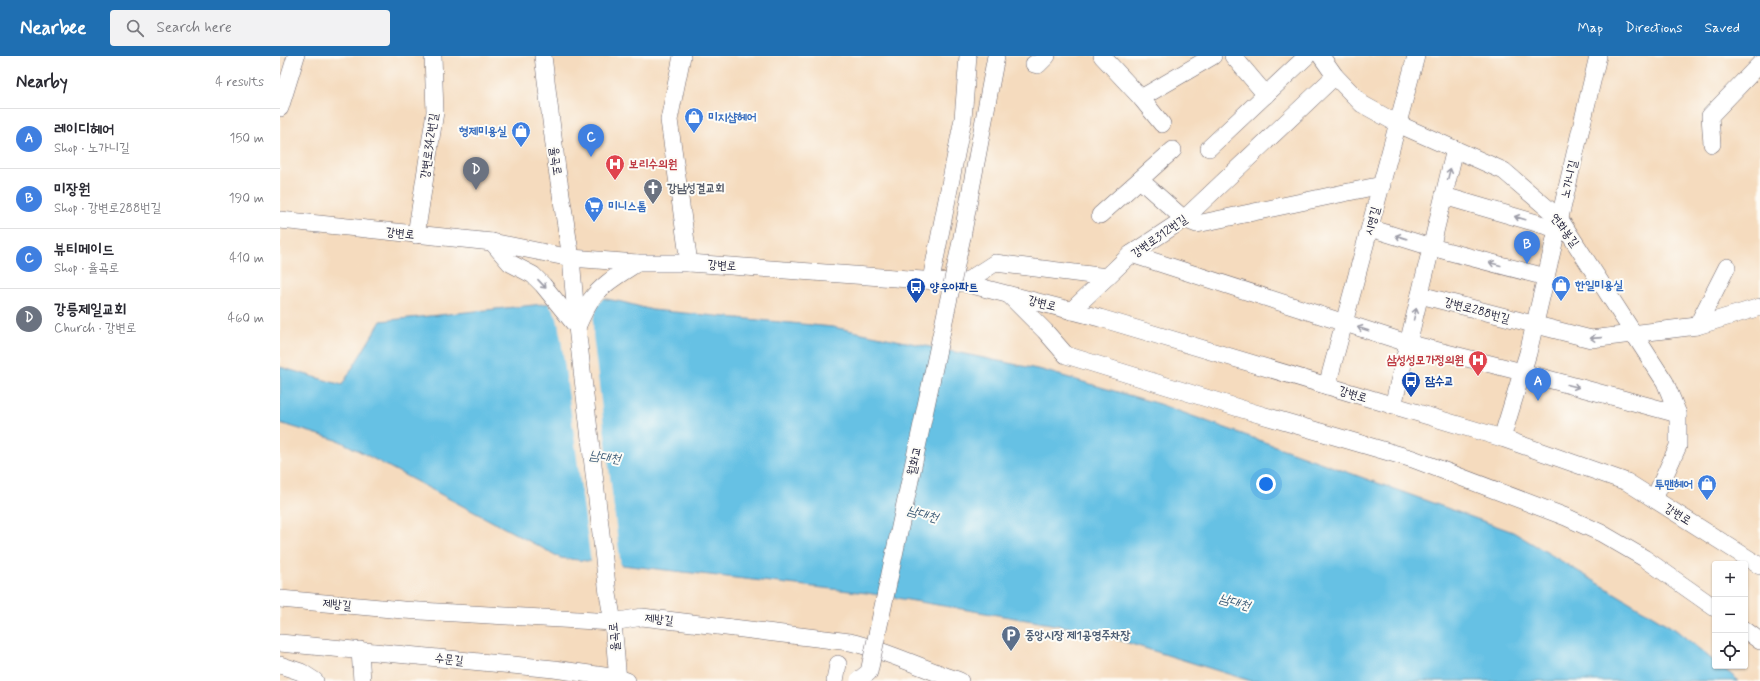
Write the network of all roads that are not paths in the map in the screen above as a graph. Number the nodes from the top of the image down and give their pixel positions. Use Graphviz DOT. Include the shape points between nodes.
graph roads {
  1 [pos="296,56"];
  2 [pos="433,56"];
  3 [pos="543,56"];
  4 [pos="682,56"];
  5 [pos="968,56"];
  6 [pos="996,56"];
  7 [pos="1102,56"];
  8 [pos="1213,56"];
  9 [pos="1233,56"];
  10 [pos="1307,56"];
  11 [pos="1321,56"];
  12 [pos="1416,56"];
  13 [pos="1598,56"];
  14 [pos="1760,64"];
  15 [pos="1335,76"];
  16 [pos="1266,94"];
  17 [pos="1141,98"];
  18 [pos="280,105"];
  19 [pos="1162,124"];
  20 [pos="1398,124"];
  21 [pos="1712,144"];
  22 [pos="1209,148"];
  23 [pos="1455,149"];
  24 [pos="1173,150"];
  25 [pos="1140,180"];
  26 [pos="1382,185"];
  27 [pos="1444,196"];
  28 [pos="1100,215"];
  29 [pos="1184,219"];
  30 [pos="280,220"];
  31 [pos="1558,223"];
  32 [pos="1370,228"];
  33 [pos="416,235"];
  34 [pos="492,242"];
  35 [pos="1431,247"];
  36 [pos="1131,254"];
  37 [pos="571,262"];
  38 [pos="637,263"];
  39 [pos="689,263"];
  40 [pos="1727,267"];
  41 [pos="1107,277"];
  42 [pos="1546,277"];
  43 [pos="931,280"];
  44 [pos="964,283"];
  45 [pos="1008,294"];
  46 [pos="1420,295"];
  47 [pos="1760,308"];
  48 [pos="1071,311"];
  49 [pos="1344,323"];
  50 [pos="1534,325"];
  51 [pos="1697,326"];
  52 [pos="577,327"];
  53 [pos="1635,334"];
  54 [pos="1407,343"];
  55 [pos="1522,372"];
  56 [pos="1327,386"];
  57 [pos="1393,406"];
  58 [pos="1678,414"];
  59 [pos="1502,438"];
  60 [pos="1654,499"];
  61 [pos="1760,566"];
  62 [pos="280,599"];
  63 [pos="1712,606"];
  64 [pos="613,622"];
  65 [pos="1748,632"];
  66 [pos="1760,641"];
  67 [pos="280,643"];
  68 [pos="360,650"];
  69 [pos="838,664"];
  70 [pos="280,665"];
  71 [pos="621,680"];
  72 [pos="859,680"];
  73 [pos="315,681"];
  74 [pos="362,681"];
  75 [pos="835,681"];
  76 [pos="960,681"];
  1 -- 18 [label="street"];
  2 -- 33 [label="street, 강변로342번길" via="435,112"];
  3 -- 37 [label="street, 율곡로"];
  4 -- 39 [label="street" via="669,120"];
  5 -- 43 [label="street" via="963,119"];
  6 -- 72 [label="street, 월화교, bridge" via="962,237 869,672"];
  7 -- 17 [label="street"];
  8 -- 17 [label="street"];
  9 -- 16 [label="street"];
  10 -- 16 [label="street"];
  11 -- 15 [label="street, 연화봉길"];
  12 -- 20 [label="street, 시영길"];
  13 -- 31 [label="street, 노가니길"];
  14 -- 21 [label="street" via="1710,116"];
  15 -- 20 [label="street, 연화봉길" via="1362,104"];
  15 -- 29 [label="street, 강변로312번길"];
  16 -- 22 [label="street"];
  17 -- 19 [label="street"];
  20 -- 23 [label="street, 연화봉길"];
  20 -- 26 [label="street, 시영길"];
  27 -- 23 [label="street, one-way"];
  23 -- 31 [label="street, 연화봉길" via="1504,171"];
  24 -- 25 [label="street"];
  25 -- 28 [label="street"];
  25 -- 29 [label="street"];
  26 -- 29 [label="street" via="1202,223"];
  26 -- 32 [label="street, 시영길"];
  31 -- 27 [label="street, one-way"];
  27 -- 35 [label="street"];
  29 -- 36 [label="street, 강변로312번길"];
  30 -- 33 [label="street, 강변로"];
  31 -- 42 [label="street, 노가니길"];
  31 -- 53 [label="street, 연화봉길"];
  35 -- 32 [label="street, one-way"];
  32 -- 49 [label="street, 시영길"];
  33 -- 34 [label="street, 강변로"];
  34 -- 37 [label="street, 강변로"];
  34 -- 52 [label="street, one-way" via="510,264 533,275"];
  42 -- 35 [label="street, one-way"];
  35 -- 46 [label="street"];
  36 -- 41 [label="street, 강변로312번길"];
  36 -- 49 [label="street"];
  37 -- 38 [label="street, 강변로"];
  37 -- 52 [label="street, 율곡로"];
  38 -- 39 [label="street, 강변로"];
  38 -- 52 [label="street" via="610,281 589,302"];
  39 -- 43 [label="street, 강변로"];
  40 -- 51 [label="street"];
  41 -- 44 [label="street" via="995,263"];
  41 -- 48 [label="street, 강변로312번길"];
  42 -- 50 [label="street, 노가니길"];
  43 -- 44 [label="street, 강변로"];
  44 -- 45 [label="street, 강변로"];
  45 -- 48 [label="street, 강변로"];
  45 -- 63 [label="street" via="1066,355 1413,459 1566,517 1601,533 1644,558"];
  46 -- 50 [label="street, 강변로288번길"];
  54 -- 46 [label="street, one-way"];
  47 -- 51 [label="street"];
  48 -- 56 [label="street, 강변로"];
  54 -- 49 [label="street, one-way"];
  49 -- 56 [label="street, 시영길"];
  53 -- 50 [label="street, one-way" via="1591,339"];
  50 -- 55 [label="street, 노가니길"];
  51 -- 53 [label="street"];
  52 -- 64 [label="street, 율곡로"];
  53 -- 58 [label="street, 연화봉길" via="1665,382"];
  54 -- 55 [label="street"];
  54 -- 57 [label="street"];
  55 -- 58 [label="street, one-way"];
  55 -- 59 [label="street, 노가니길"];
  56 -- 57 [label="street, 강변로"];
  57 -- 59 [label="street, 강변로"];
  58 -- 60 [label="street, 연화봉길" via="1678,446"];
  59 -- 60 [label="street, 강변로" via="1627,482"];
  60 -- 61 [label="street, 강변로"];
  62 -- 64 [label="street, 제방길" via="403,610"];
  64 -- 71 [label="street, 율곡로"];
  64 -- 76 [label="street, 제방길" via="642,616 850,642 873,648"];
  65 -- 66 [label="street"];
  67 -- 68 [label="street, 수문길"];
  68 -- 71 [label="street, 수문길" via="554,669"];
  68 -- 74 [label="street"];
  69 -- 75 [label="street"];
  70 -- 73 [label="street" via="302,672"];
}
